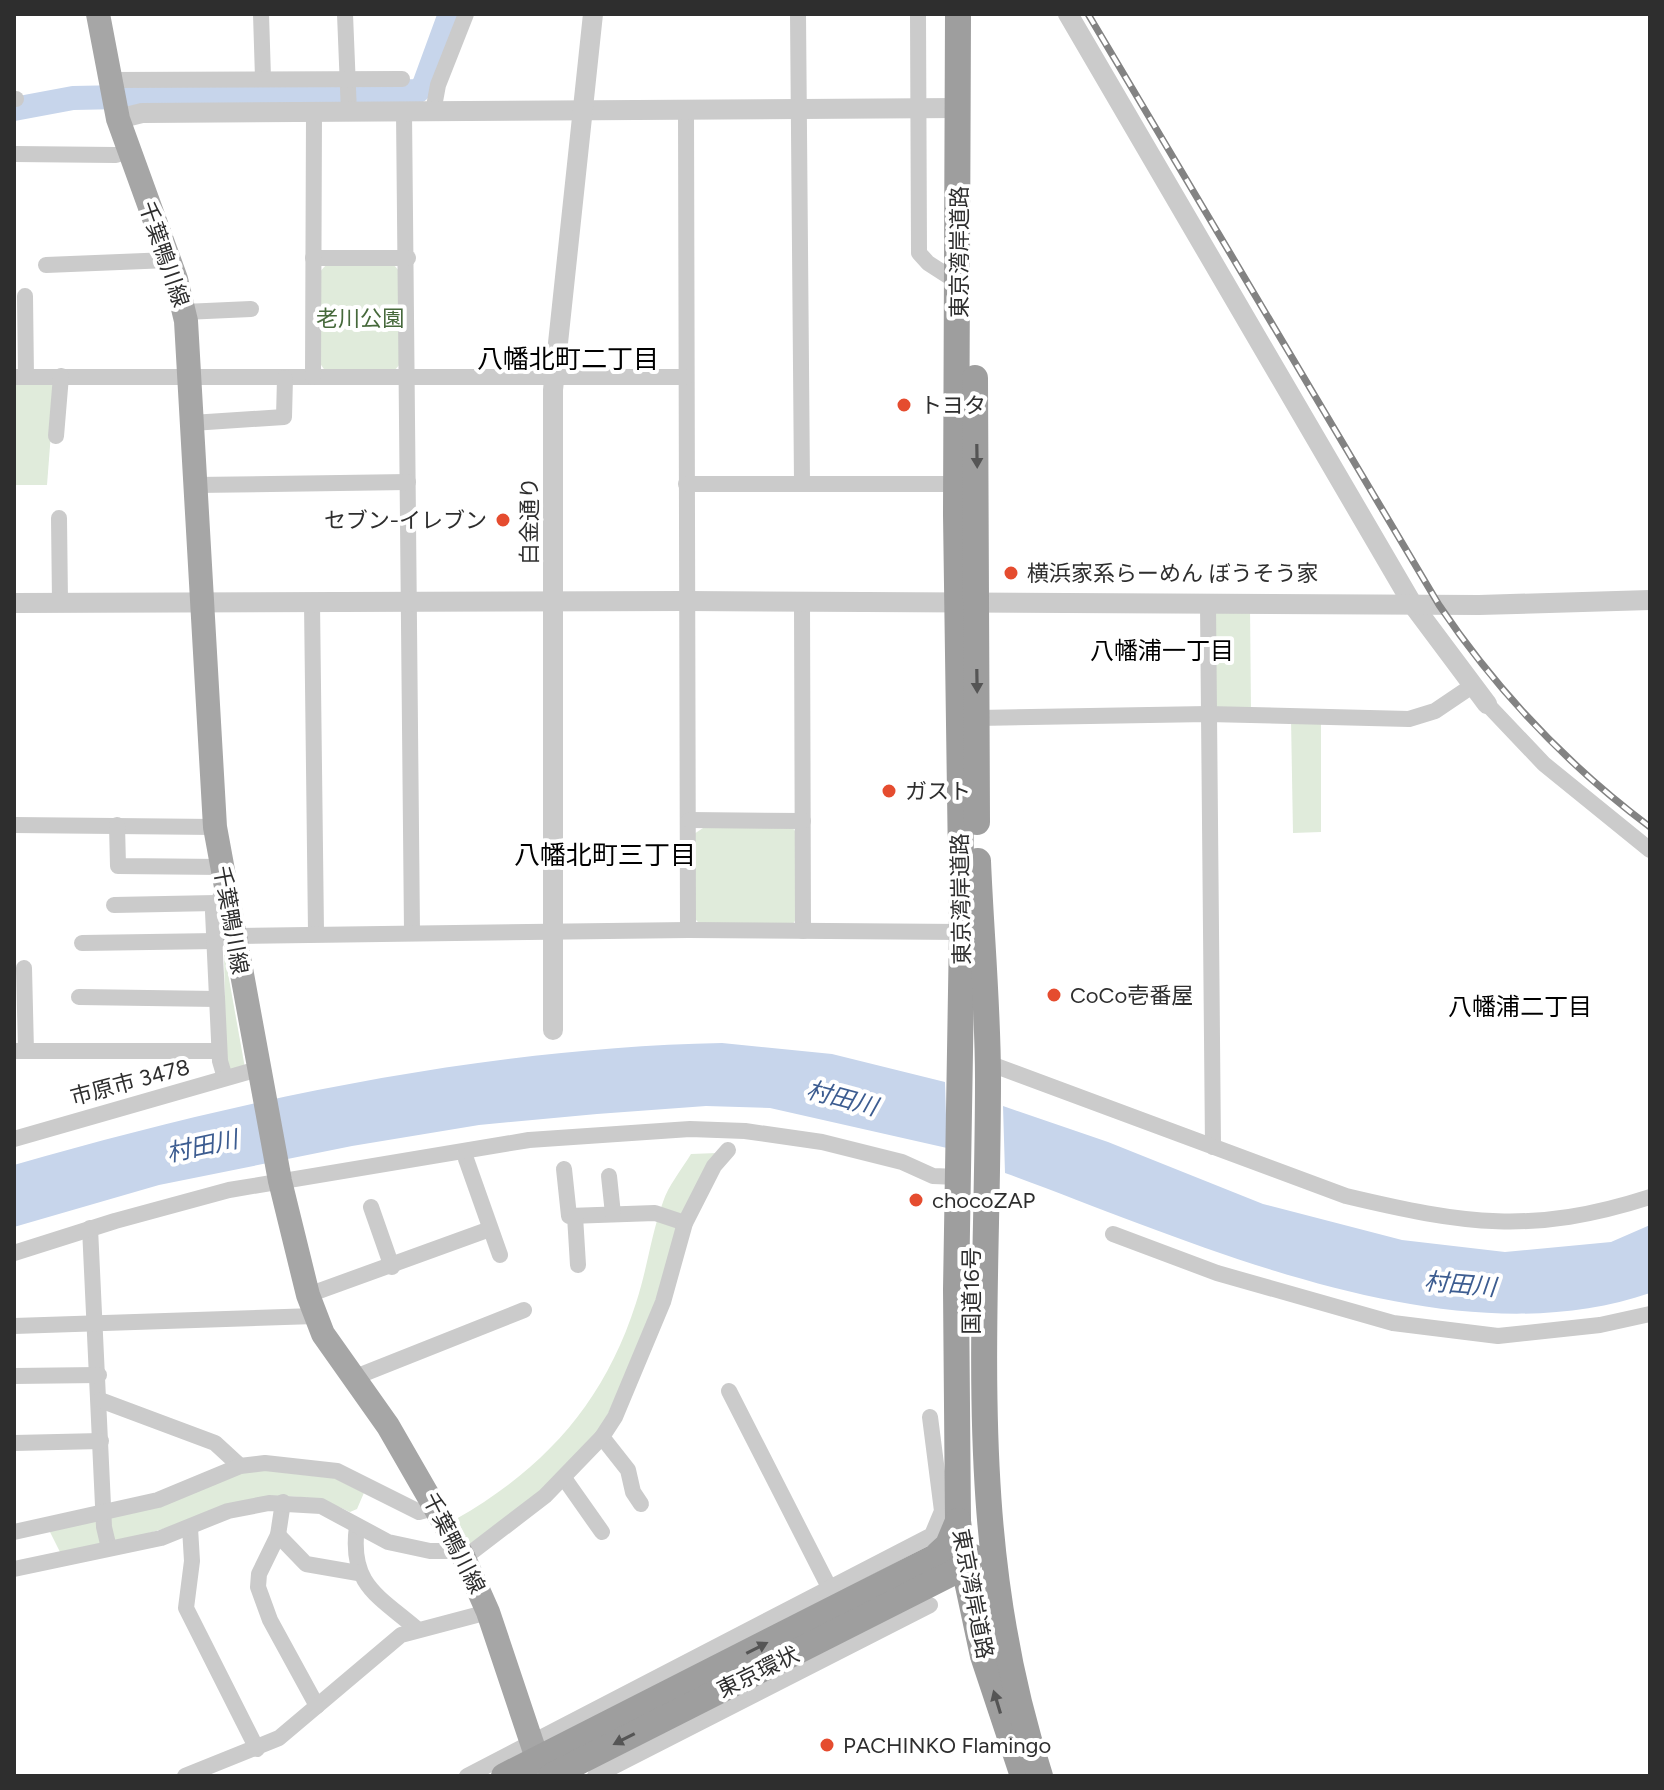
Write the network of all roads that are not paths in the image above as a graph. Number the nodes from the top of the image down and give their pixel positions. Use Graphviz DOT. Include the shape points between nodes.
graph roads {
  1 [pos="98,14"];
  2 [pos="261,14"];
  3 [pos="345,14"];
  4 [pos="466,14"];
  5 [pos="593,14"];
  6 [pos="798,14"];
  7 [pos="918,14"];
  8 [pos="958,14"];
  9 [pos="972,14"];
  10 [pos="1068,14"];
  11 [pos="263,78"];
  12 [pos="346,78"];
  13 [pos="402,79"];
  14 [pos="113,96"];
  15 [pos="958,108"];
  16 [pos="917,109"];
  17 [pos="798,110"];
  18 [pos="582,111"];
  19 [pos="686,111"];
  20 [pos="404,112"];
  21 [pos="433,112"];
  22 [pos="314,113"];
  23 [pos="349,113"];
  24 [pos="128,151"];
  25 [pos="14,154"];
  26 [pos="313,258"];
  27 [pos="408,258"];
  28 [pos="169,260"];
  29 [pos="46,265"];
  30 [pos="959,283"];
  31 [pos="25,296"];
  32 [pos="251,309"];
  33 [pos="184,312"];
  34 [pos="61,376"];
  35 [pos="20,377"];
  36 [pos="313,377"];
  37 [pos="409,377"];
  38 [pos="686,377"];
  39 [pos="190,378"];
  40 [pos="285,378"];
  41 [pos="554,378"];
  42 [pos="192,423"];
  43 [pos="56,436"];
  44 [pos="408,482"];
  45 [pos="802,483"];
  46 [pos="686,484"];
  47 [pos="957,484"];
  48 [pos="195,485"];
  49 [pos="59,518"];
  50 [pos="1650,600"];
  51 [pos="686,601"];
  52 [pos="60,602"];
  53 [pos="201,602"];
  54 [pos="409,602"];
  55 [pos="553,602"];
  56 [pos="802,602"];
  57 [pos="967,602"];
  58 [pos="14,603"];
  59 [pos="312,603"];
  60 [pos="1208,605"];
  61 [pos="1413,605"];
  62 [pos="1472,686"];
  63 [pos="1487,704"];
  64 [pos="1208,714"];
  65 [pos="978,718"];
  66 [pos="689,820"];
  67 [pos="803,821"];
  68 [pos="14,825"];
  69 [pos="117,825"];
  70 [pos="215,827"];
  71 [pos="1650,850"];
  72 [pos="221,886"];
  73 [pos="114,905"];
  74 [pos="688,930"];
  75 [pos="553,931"];
  76 [pos="803,931"];
  77 [pos="316,932"];
  78 [pos="412,932"];
  79 [pos="962,932"];
  80 [pos="225,938"];
  81 [pos="82,943"];
  82 [pos="24,968"];
  83 [pos="79,997"];
  84 [pos="217,999"];
  85 [pos="553,1030"];
  86 [pos="20,1051"];
  87 [pos="219,1051"];
  88 [pos="978,1073"];
  89 [pos="259,1076"];
  90 [pos="225,1078"];
  91 [pos="14,1139"];
  92 [pos="1213,1147"];
  93 [pos="728,1150"];
  94 [pos="466,1159"];
  95 [pos="564,1169"];
  96 [pos="969,1173"];
  97 [pos="609,1176"];
  98 [pos="280,1178"];
  99 [pos="1650,1197"];
  100 [pos="371,1207"];
  101 [pos="613,1214"];
  102 [pos="575,1216"];
  103 [pos="685,1223"];
  104 [pos="90,1228"];
  105 [pos="490,1229"];
  106 [pos="1113,1234"];
  107 [pos="14,1253"];
  108 [pos="500,1255"];
  109 [pos="578,1265"];
  110 [pos="392,1267"];
  111 [pos="312,1305"];
  112 [pos="524,1310"];
  113 [pos="1650,1314"];
  114 [pos="97,1324"];
  115 [pos="14,1326"];
  116 [pos="99,1375"];
  117 [pos="14,1376"];
  118 [pos="353,1378"];
  119 [pos="729,1391"];
  120 [pos="100,1400"];
  121 [pos="930,1417"];
  122 [pos="602,1437"];
  123 [pos="101,1441"];
  124 [pos="14,1443"];
  125 [pos="240,1466"];
  126 [pos="564,1478"];
  127 [pos="283,1502"];
  128 [pos="641,1504"];
  129 [pos="437,1507"];
  130 [pos="103,1513"];
  131 [pos="958,1521"];
  132 [pos="357,1526"];
  133 [pos="190,1528"];
  134 [pos="14,1532"];
  135 [pos="602,1532"];
  136 [pos="278,1535"];
  137 [pos="109,1548"];
  138 [pos="462,1554"];
  139 [pos="965,1563"];
  140 [pos="14,1569"];
  141 [pos="358,1573"];
  142 [pos="994,1579"];
  143 [pos="829,1587"];
  144 [pos="930,1605"];
  145 [pos="488,1612"];
  146 [pos="417,1629"];
  147 [pos="793,1630"];
  148 [pos="317,1706"];
  149 [pos="257,1749"];
  150 [pos="541,1764"];
  151 [pos="185,1776"];
  152 [pos="467,1776"];
  153 [pos="504,1776"];
  154 [pos="595,1776"];
  155 [pos="1023,1776"];
  156 [pos="1041,1776"];
  1 -- 14 [label="main road, 千葉鴨川線"];
  2 -- 11 [label="street"];
  3 -- 12 [label="street"];
  4 -- 21 [label="street"];
  5 -- 18 [label="street, 白金通り"];
  6 -- 17 [label="street"];
  7 -- 16 [label="street"];
  8 -- 15 [label="highway, 東京湾岸道路"];
  9 -- 57 [label="highway, 東京湾岸道路, one-way"];
  10 -- 61 [label="street"];
  11 -- 12 [label="street"];
  11 -- 14 [label="street"];
  12 -- 13 [label="street"];
  12 -- 23 [label="street"];
  14 -- 22 [label="street" via="142,113"];
  14 -- 24 [label="main road, 千葉鴨川線"];
  15 -- 16 [label="street"];
  15 -- 30 [label="highway, 東京湾岸道路"];
  16 -- 17 [label="street"];
  16 -- 30 [label="street" via="919,253"];
  17 -- 19 [label="street"];
  17 -- 45 [label="street"];
  18 -- 19 [label="street"];
  18 -- 21 [label="street"];
  18 -- 41 [label="street, 白金通り"];
  19 -- 38 [label="street"];
  20 -- 21 [label="street"];
  20 -- 23 [label="street"];
  20 -- 27 [label="street"];
  22 -- 23 [label="street"];
  22 -- 26 [label="street"];
  24 -- 25 [label="street"];
  24 -- 28 [label="main road, 千葉鴨川線"];
  26 -- 27 [label="street"];
  26 -- 36 [label="street"];
  27 -- 37 [label="street"];
  28 -- 29 [label="street"];
  28 -- 33 [label="main road, 千葉鴨川線"];
  30 -- 47 [label="highway, 東京湾岸道路"];
  31 -- 35 [label="street"];
  32 -- 33 [label="street"];
  33 -- 39 [label="main road, 千葉鴨川線"];
  34 -- 35 [label="street"];
  34 -- 39 [label="street"];
  34 -- 43 [label="street"];
  36 -- 37 [label="street"];
  36 -- 40 [label="street"];
  37 -- 41 [label="street"];
  37 -- 44 [label="street"];
  38 -- 41 [label="street"];
  38 -- 46 [label="street"];
  39 -- 40 [label="street"];
  39 -- 42 [label="main road, 千葉鴨川線"];
  40 -- 42 [label="street" via="284,417"];
  41 -- 55 [label="street, 白金通り"];
  42 -- 48 [label="main road, 千葉鴨川線"];
  44 -- 48 [label="street"];
  44 -- 54 [label="street"];
  45 -- 46 [label="street"];
  45 -- 47 [label="street"];
  46 -- 51 [label="street"];
  47 -- 57 [label="highway, 東京湾岸道路"];
  48 -- 53 [label="main road, 千葉鴨川線"];
  49 -- 52 [label="street"];
  50 -- 61 [label="street"];
  51 -- 55 [label="street"];
  51 -- 56 [label="street"];
  51 -- 66 [label="street"];
  52 -- 53 [label="street"];
  52 -- 58 [label="street"];
  53 -- 59 [label="street"];
  53 -- 70 [label="main road, 千葉鴨川線"];
  54 -- 55 [label="street"];
  54 -- 59 [label="street"];
  54 -- 78 [label="street"];
  55 -- 75 [label="street, 白金通り"];
  56 -- 57 [label="street"];
  56 -- 67 [label="street"];
  57 -- 60 [label="street"];
  57 -- 65 [label="highway, 東京湾岸道路, one-way"];
  57 -- 79 [label="highway, 東京湾岸道路"];
  59 -- 77 [label="street"];
  60 -- 61 [label="street"];
  60 -- 64 [label="street"];
  61 -- 62 [label="street"];
  62 -- 63 [label="street"];
  62 -- 64 [label="street" via="1435,711 1409,719"];
  63 -- 71 [label="street" via="1573,790"];
  64 -- 65 [label="street"];
  64 -- 92 [label="street"];
  65 -- 88 [label="highway, 東京湾岸道路" via="983,963"];
  66 -- 67 [label="street"];
  66 -- 74 [label="street"];
  67 -- 76 [label="street"];
  68 -- 69 [label="street"];
  69 -- 70 [label="street"];
  69 -- 72 [label="street" via="118,866"];
  70 -- 72 [label="main road, 千葉鴨川線"];
  72 -- 73 [label="street"];
  72 -- 80 [label="main road, 千葉鴨川線"];
  74 -- 75 [label="street"];
  74 -- 76 [label="street"];
  75 -- 78 [label="street"];
  75 -- 85 [label="street, 白金通り"];
  76 -- 79 [label="street"];
  77 -- 78 [label="street"];
  77 -- 80 [label="street"];
  79 -- 88 [label="highway, 東京湾岸道路"];
  80 -- 81 [label="street"];
  80 -- 84 [label="street"];
  80 -- 89 [label="main road, 千葉鴨川線"];
  82 -- 86 [label="street"];
  83 -- 84 [label="street"];
  84 -- 87 [label="street"];
  86 -- 87 [label="street"];
  87 -- 90 [label="street"];
  88 -- 92 [label="street"];
  88 -- 96 [label="highway, 東京湾岸道路"];
  89 -- 90 [label="street, 市原市 3478"];
  89 -- 98 [label="main road, 千葉鴨川線"];
  90 -- 91 [label="street, 市原市 3478"];
  92 -- 99 [label="street" via="1346,1196 1461,1221 1539,1222"];
  93 -- 103 [label="street"];
  94 -- 105 [label="street"];
  95 -- 102 [label="street" via="569,1216"];
  96 -- 98 [label="street" via="933,1176 902,1162 822,1142 690,1129 529,1140"];
  96 -- 131 [label="highway, 東京湾岸道路"];
  96 -- 139 [label="highway, 国道16号" via="975,1548"];
  96 -- 142 [label="highway, 東京湾岸道路"];
  97 -- 101 [label="street"];
  98 -- 104 [label="street"];
  98 -- 111 [label="main road, 千葉鴨川線"];
  100 -- 110 [label="street"];
  101 -- 102 [label="street"];
  101 -- 103 [label="street" via="655,1213"];
  102 -- 109 [label="street"];
  103 -- 122 [label="street" via="663,1302"];
  104 -- 107 [label="street"];
  104 -- 114 [label="street"];
  105 -- 108 [label="street"];
  105 -- 110 [label="street"];
  106 -- 113 [label="street" via="1217,1273 1393,1323 1498,1336"];
  110 -- 111 [label="street"];
  111 -- 114 [label="street"];
  111 -- 118 [label="main road, 千葉鴨川線" via="333,1353"];
  112 -- 118 [label="street"];
  114 -- 115 [label="street"];
  114 -- 116 [label="street"];
  116 -- 117 [label="street"];
  116 -- 120 [label="street"];
  118 -- 129 [label="main road, 千葉鴨川線"];
  119 -- 143 [label="street"];
  120 -- 123 [label="street"];
  120 -- 125 [label="street" via="215,1443"];
  121 -- 143 [label="street" via="942,1511 932,1535"];
  122 -- 126 [label="street"];
  122 -- 128 [label="street" via="628,1470"];
  123 -- 124 [label="street"];
  123 -- 130 [label="street"];
  125 -- 129 [label="street" via="295,1464 337,1471 419,1512"];
  125 -- 130 [label="street" via="158,1500"];
  126 -- 135 [label="street"];
  126 -- 138 [label="street" via="520,1517"];
  127 -- 132 [label="street" via="321,1506"];
  127 -- 133 [label="street" via="228,1511"];
  127 -- 136 [label="street"];
  129 -- 138 [label="main road, 千葉鴨川線"];
  130 -- 134 [label="street"];
  130 -- 137 [label="street"];
  131 -- 139 [label="highway, 東京湾岸道路"];
  131 -- 147 [label="highway, 東京環状" via="948,1545 935,1557"];
  132 -- 138 [label="street" via="388,1542"];
  132 -- 141 [label="street" via="353,1551"];
  133 -- 137 [label="street"];
  133 -- 149 [label="street" via="186,1608"];
  136 -- 141 [label="street" via="306,1564"];
  136 -- 148 [label="street" via="258,1587"];
  137 -- 140 [label="street"];
  138 -- 145 [label="main road, 千葉鴨川線"];
  139 -- 142 [label="highway" via="982,1566"];
  139 -- 147 [label="highway, 東京環状" via="948,1562 860,1607"];
  139 -- 150 [label="highway, 東京環状, one-way"];
  155 -- 139 [label="highway, 東京湾岸道路, one-way" via="990,1680"];
  141 -- 146 [label="street"];
  142 -- 156 [label="highway, 東京湾岸道路" via="1014,1685"];
  143 -- 150 [label="street" via="570,1725"];
  144 -- 154 [label="street"];
  145 -- 146 [label="street"];
  145 -- 150 [label="main road, 千葉鴨川線"];
  146 -- 148 [label="street" via="385,1646"];
  150 -- 147 [label="highway, 東京環状, one-way"];
  148 -- 149 [label="street"];
  149 -- 151 [label="street"];
  150 -- 152 [label="street"];
  150 -- 153 [label="highway, 東京環状"];
}
